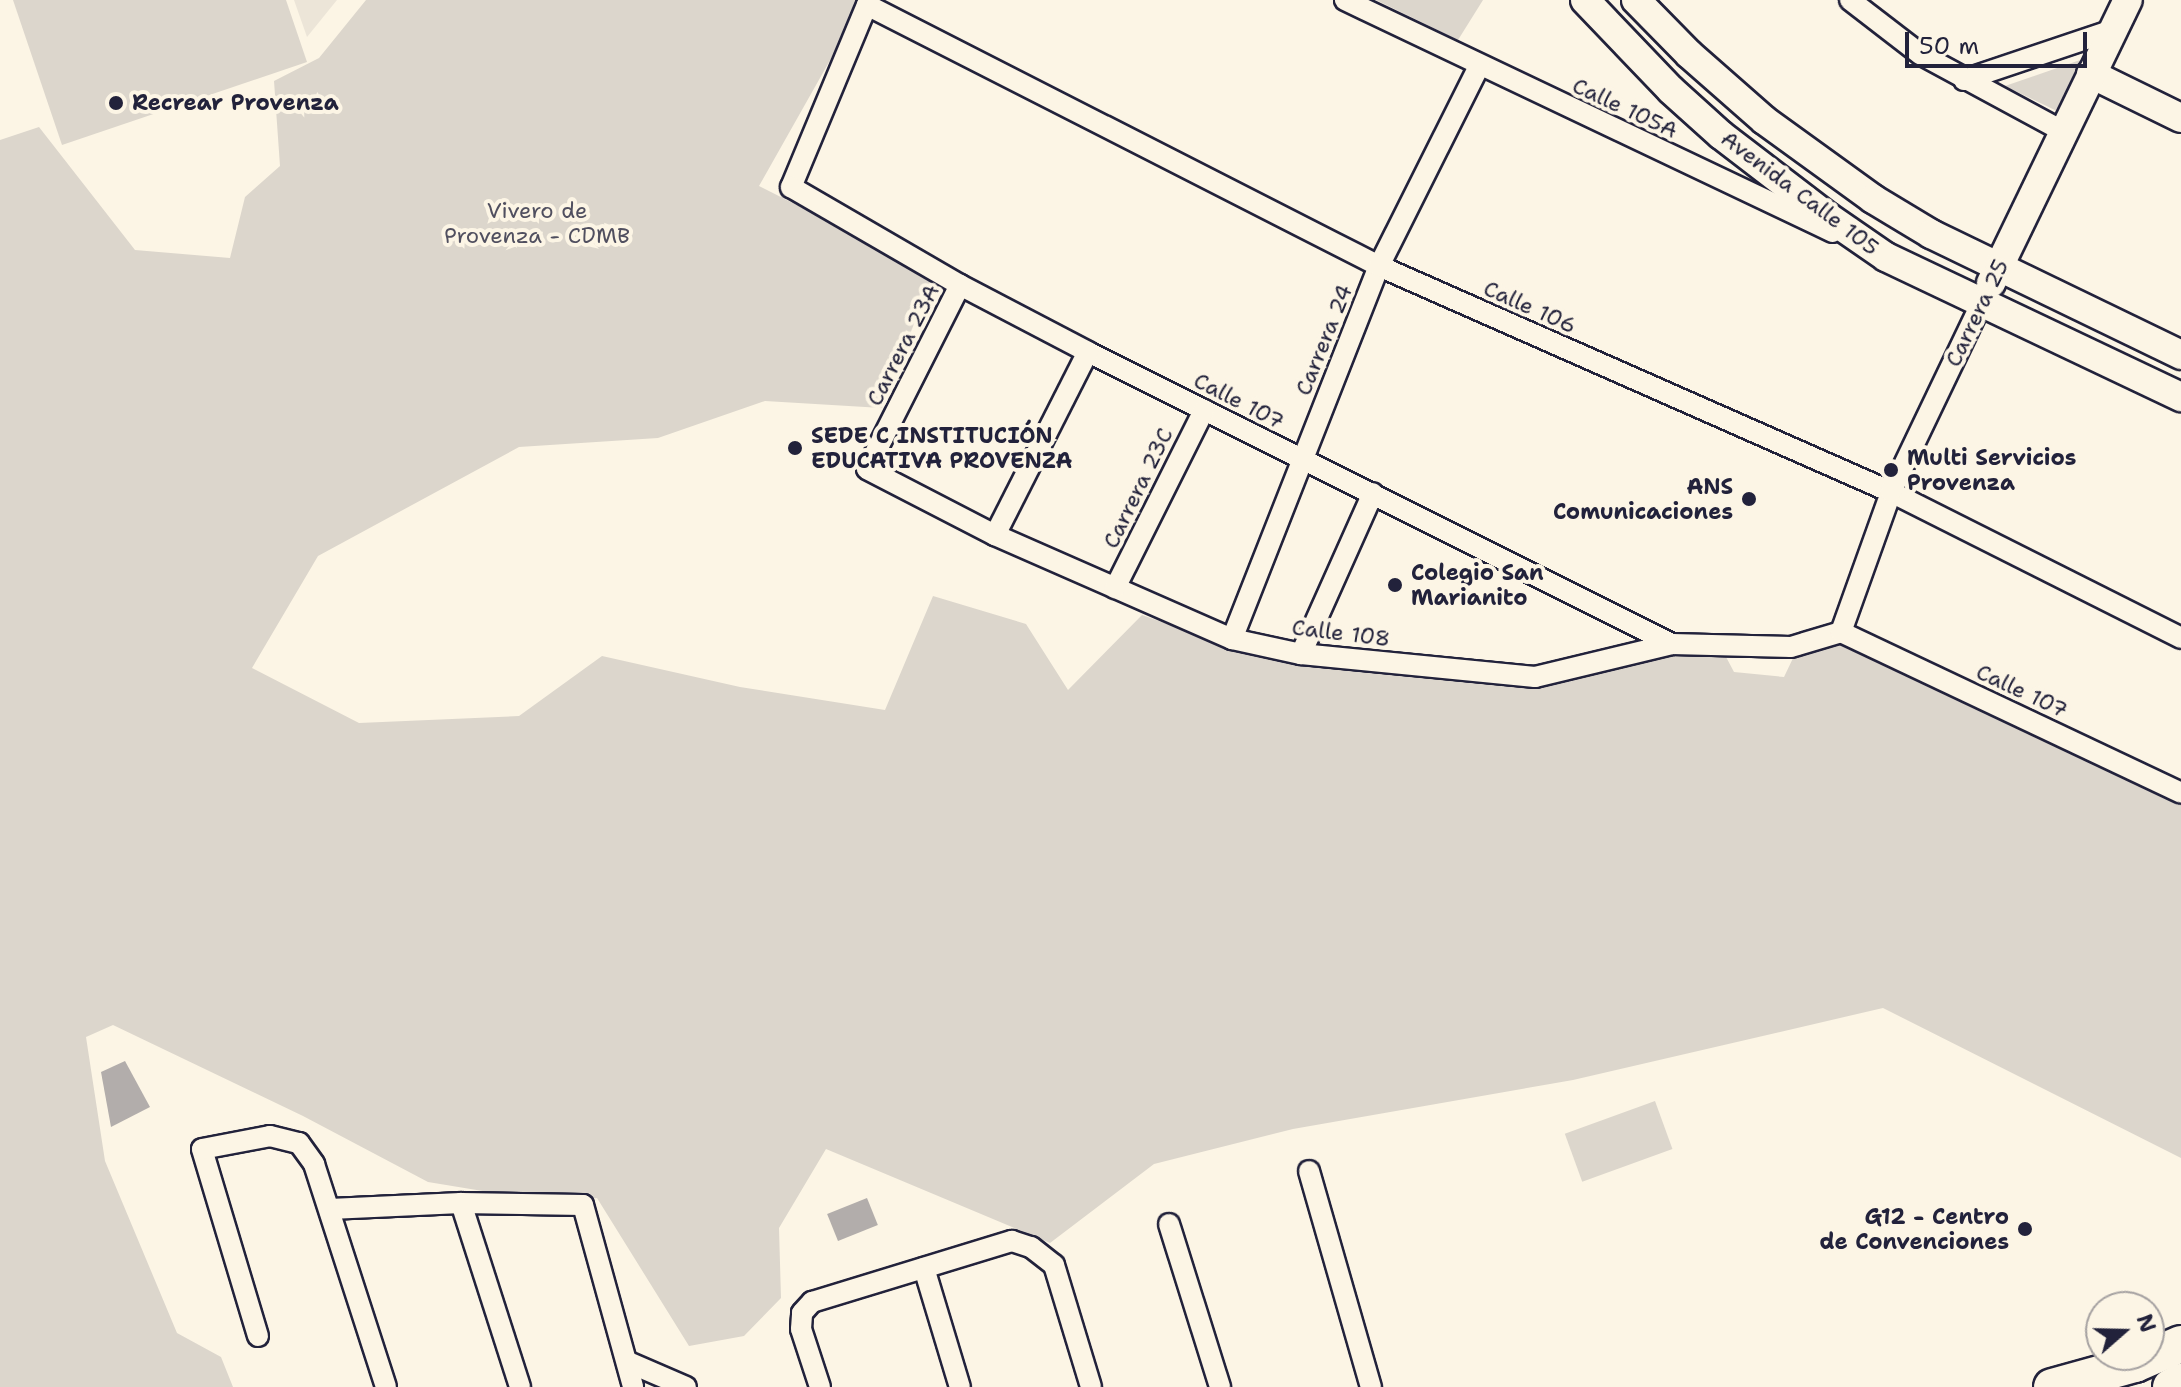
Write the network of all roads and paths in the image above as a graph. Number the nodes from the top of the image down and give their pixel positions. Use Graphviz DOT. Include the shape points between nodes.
graph roads {
  1 [pos="1345,0"];
  2 [pos="1585,0"];
  3 [pos="1636,0"];
  4 [pos="1850,0"];
  5 [pos="2128,0"];
  6 [pos="868,2"];
  7 [pos="2113,30"];
  8 [pos="1479,66"];
  9 [pos="2091,74"];
  10 [pos="1964,80"];
  11 [pos="2181,118"];
  12 [pos="2064,132"];
  13 [pos="1886,257"];
  14 [pos="1379,266"];
  15 [pos="1999,267"];
  16 [pos="960,285"];
  17 [pos="1982,302"];
  18 [pos="1088,352"];
  19 [pos="2181,355"];
  20 [pos="2181,397"];
  21 [pos="1204,410"];
  22 [pos="1302,461"];
  23 [pos="867,469"];
  24 [pos="1891,492"];
  25 [pos="1373,493"];
  26 [pos="995,535"];
  27 [pos="1115,588"];
  28 [pos="1841,632"];
  29 [pos="2181,638"];
  30 [pos="1232,639"];
  31 [pos="1672,644"];
  32 [pos="1301,654"];
  33 [pos="2181,793"];
  34 [pos="1309,1171"];
  35 [pos="461,1203"];
  36 [pos="330,1209"];
  37 [pos="1169,1224"];
  38 [pos="924,1268"];
  39 [pos="258,1336"];
  40 [pos="2181,1344"];
  41 [pos="628,1362"];
  42 [pos="2181,1382"];
  43 [pos="386,1387"];
  44 [pos="520,1387"];
  45 [pos="633,1387"];
  46 [pos="686,1387"];
  47 [pos="820,1387"];
  48 [pos="960,1387"];
  49 [pos="1091,1387"];
  50 [pos="1220,1387"];
  51 [pos="1371,1387"];
  52 [pos="2052,1387"];
  53 [pos="2171,1387"];
  1 -- 8 [label="street, Calle 105A"];
  2 -- 13 [label="main road, Avenida Calle 105" via="1721,135"];
  3 -- 15 [label="main road, Avenida Calle 105" via="1738,98 1826,167 1931,234"];
  4 -- 10 [label="street"];
  5 -- 7 [label="main road, Carrera 25"];
  6 -- 14 [label="street, Calle 106"];
  6 -- 16 [label="street, Calle 107" via="791,187"];
  7 -- 9 [label="main road, Carrera 25"];
  7 -- 10 [label="street"];
  8 -- 13 [label="street, Calle 105A"];
  8 -- 14 [label="street, Carrera 24"];
  9 -- 11 [label="main road"];
  9 -- 12 [label="main road, Carrera 25"];
  10 -- 12 [label="street"];
  12 -- 15 [label="main road, Carrera 25"];
  13 -- 17 [label="main road, Avenida Calle 105"];
  14 -- 22 [label="street, Carrera 24"];
  14 -- 24 [label="street, Calle 106"];
  15 -- 17 [label="main road, Carrera 25"];
  15 -- 19 [label="main road, Avenida Calle 105"];
  16 -- 18 [label="street, Calle 107"];
  16 -- 23 [label="street, Carrera 23A"];
  17 -- 20 [label="main road, Avenida Calle 105"];
  17 -- 24 [label="street, Carrera 25"];
  18 -- 21 [label="street, Calle 107"];
  18 -- 26 [label="street"];
  21 -- 22 [label="street, Calle 107"];
  21 -- 27 [label="street, Carrera 23C"];
  22 -- 25 [label="street, Calle 107"];
  22 -- 30 [label="street, Carrera 24"];
  23 -- 26 [label="street, Calle 108"];
  24 -- 28 [label="street, Carrera 25"];
  24 -- 29 [label="street, Calle 106"];
  25 -- 31 [label="street, Calle 107"];
  25 -- 32 [label="street"];
  26 -- 27 [label="street, Calle 108"];
  27 -- 30 [label="street, Calle 108"];
  28 -- 31 [label="street, Calle 108" via="1791,647"];
  28 -- 33 [label="street, Calle 107"];
  30 -- 32 [label="street, Calle 108"];
  31 -- 32 [label="street, Calle 108" via="1535,677"];
  34 -- 51 [label="street"];
  35 -- 36 [label="street"];
  35 -- 41 [label="street" via="583,1205"];
  35 -- 44 [label="street"];
  36 -- 39 [label="street" via="314,1164 299,1143 270,1136 202,1149"];
  36 -- 43 [label="street"];
  37 -- 50 [label="street"];
  38 -- 47 [label="street" via="812,1302 802,1313 801,1329"];
  38 -- 48 [label="street"];
  38 -- 49 [label="street" via="1012,1241 1031,1247 1054,1265"];
  40 -- 52 [label="highway" via="2135,1364"];
  41 -- 45 [label="street"];
  41 -- 46 [label="street"];
  42 -- 53 [label="highway"];
}
